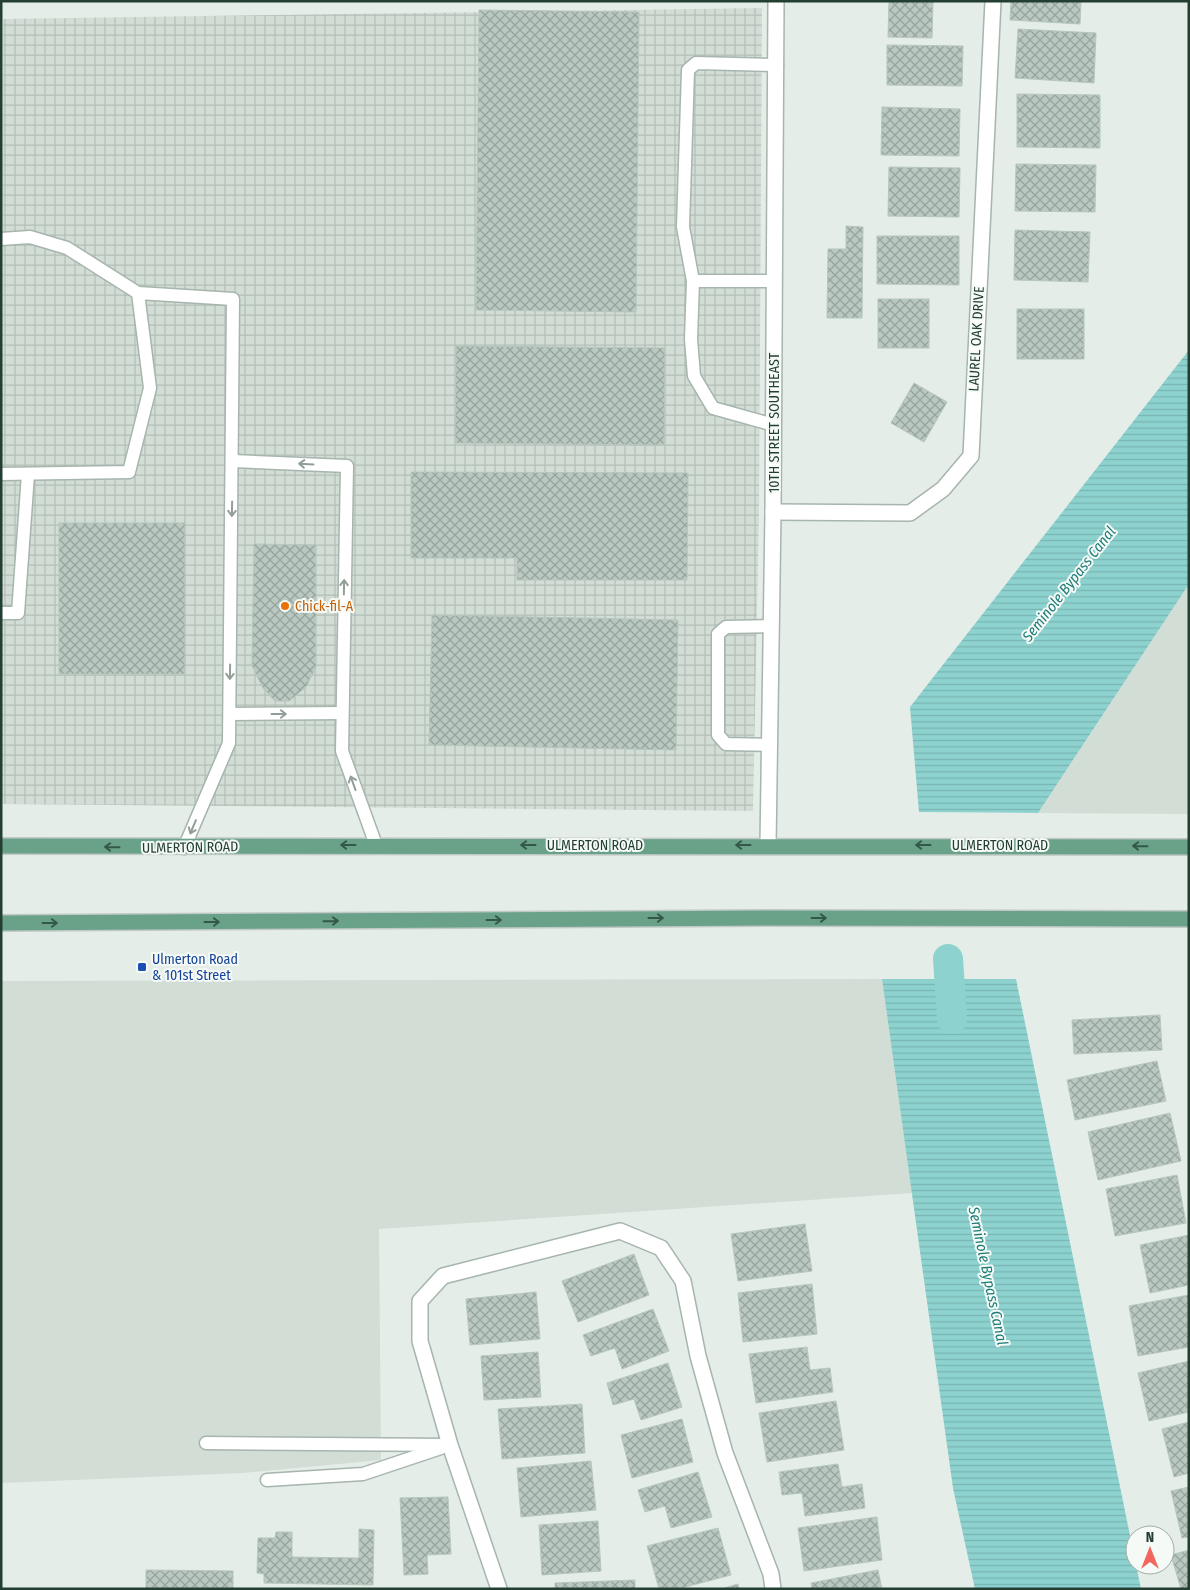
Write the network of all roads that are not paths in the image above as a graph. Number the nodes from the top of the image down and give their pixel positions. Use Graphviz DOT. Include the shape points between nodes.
graph roads {
  1 [pos="776,1"];
  2 [pos="992,1"];
  3 [pos="777,65"];
  4 [pos="1,239"];
  5 [pos="692,281"];
  6 [pos="775,281"];
  7 [pos="138,293"];
  8 [pos="774,424"];
  9 [pos="233,461"];
  10 [pos="1,474"];
  11 [pos="28,474"];
  12 [pos="773,512"];
  13 [pos="1,613"];
  14 [pos="771,626"];
  15 [pos="230,714"];
  16 [pos="342,714"];
  17 [pos="770,745"];
  18 [pos="376,845"];
  19 [pos="768,845"];
  20 [pos="1,846"];
  21 [pos="1189,847"];
  22 [pos="184,848"];
  23 [pos="1189,919"];
  24 [pos="1,923"];
  25 [pos="206,1443"];
  26 [pos="450,1445"];
  27 [pos="267,1480"];
  28 [pos="499,1589"];
  29 [pos="773,1589"];
  1 -- 3 [label="street, 10TH STREET SOUTHEAST"];
  2 -- 12 [label="street, LAUREL OAK DRIVE" via="971,456 943,489 910,513"];
  3 -- 5 [label="lane" via="696,63 688,70 683,227"];
  3 -- 6 [label="street, 10TH STREET SOUTHEAST"];
  4 -- 7 [label="lane" via="30,237 67,248"];
  5 -- 6 [label="lane"];
  5 -- 8 [label="lane" via="694,376 713,408"];
  6 -- 8 [label="street, 10TH STREET SOUTHEAST"];
  7 -- 9 [label="lane" via="233,299"];
  7 -- 11 [label="lane" via="150,388 129,472"];
  8 -- 12 [label="street, 10TH STREET SOUTHEAST"];
  9 -- 15 [label="lane, one-way"];
  16 -- 9 [label="lane, one-way" via="347,466"];
  10 -- 11 [label="lane"];
  11 -- 13 [label="lane" via="18,613"];
  12 -- 14 [label="street, 10TH STREET SOUTHEAST"];
  14 -- 17 [label="street, 10TH STREET SOUTHEAST"];
  14 -- 17 [label="lane" via="726,627 718,634 718,735 726,744"];
  15 -- 16 [label="lane, one-way"];
  15 -- 22 [label="lane, one-way" via="229,744"];
  18 -- 16 [label="lane, one-way" via="342,751"];
  17 -- 19 [label="street, 10TH STREET SOUTHEAST"];
  19 -- 18 [label="main road, ULMERTON ROAD, one-way"];
  18 -- 22 [label="main road, ULMERTON ROAD, one-way"];
  21 -- 19 [label="main road, ULMERTON ROAD, one-way"];
  22 -- 20 [label="main road, ULMERTON ROAD, one-way"];
  24 -- 23 [label="main road, one-way"];
  25 -- 26 [label="lane"];
  26 -- 27 [label="lane" via="364,1474"];
  26 -- 28 [label="street"];
  26 -- 29 [label="street" via="420,1341 420,1301 443,1276 620,1231 661,1248 683,1281 698,1356 725,1453 771,1574"];
}
